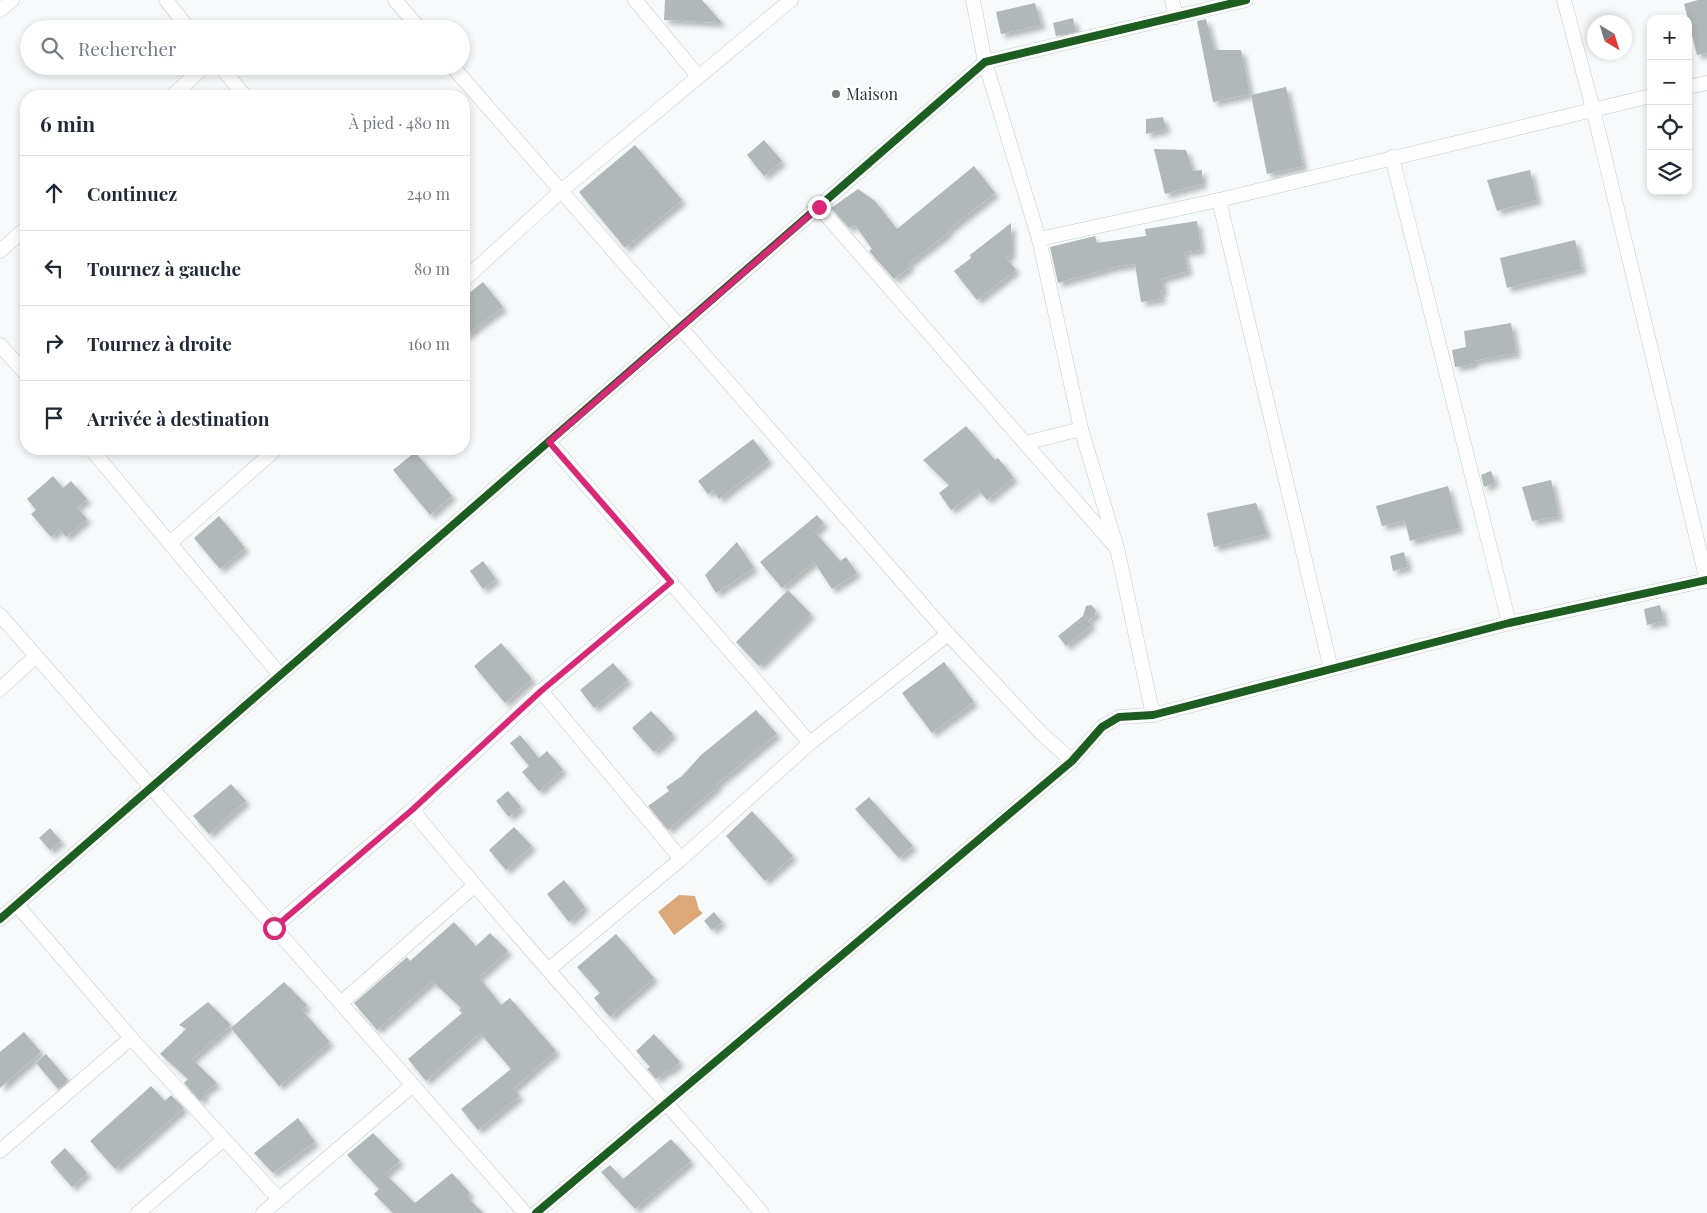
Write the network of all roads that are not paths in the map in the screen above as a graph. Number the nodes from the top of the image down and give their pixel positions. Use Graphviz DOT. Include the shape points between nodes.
graph roads {
  1 [pos="12,0"];
  2 [pos="166,0"];
  3 [pos="395,0"];
  4 [pos="635,0"];
  5 [pos="791,0"];
  6 [pos="973,0"];
  7 [pos="1172,0"];
  8 [pos="1246,0"];
  9 [pos="1564,0"];
  10 [pos="0,10"];
  11 [pos="1176,17"];
  12 [pos="182,20"];
  13 [pos="412,20"];
  14 [pos="985,62"];
  15 [pos="196,75"];
  16 [pos="228,75"];
  17 [pos="460,75"];
  18 [pos="698,76"];
  19 [pos="1707,83"];
  20 [pos="1692,86"];
  21 [pos="179,90"];
  22 [pos="240,90"];
  23 [pos="1647,97"];
  24 [pos="1593,109"];
  25 [pos="1392,157"];
  26 [pos="561,191"];
  27 [pos="1219,200"];
  28 [pos="819,207"];
  29 [pos="20,233"];
  30 [pos="1039,239"];
  31 [pos="0,251"];
  32 [pos="470,274"];
  33 [pos="680,327"];
  34 [pos="0,345"];
  35 [pos="20,367"];
  36 [pos="1081,429"];
  37 [pos="549,442"];
  38 [pos="1024,443"];
  39 [pos="96,455"];
  40 [pos="269,455"];
  41 [pos="170,543"];
  42 [pos="1117,548"];
  43 [pos="1707,580"];
  44 [pos="671,582"];
  45 [pos="0,615"];
  46 [pos="1509,623"];
  47 [pos="948,634"];
  48 [pos="36,656"];
  49 [pos="1331,669"];
  50 [pos="280,675"];
  51 [pos="0,689"];
  52 [pos="541,691"];
  53 [pos="1153,715"];
  54 [pos="810,742"];
  55 [pos="1072,761"];
  56 [pos="151,787"];
  57 [pos="412,810"];
  58 [pos="680,859"];
  59 [pos="474,886"];
  60 [pos="17,904"];
  61 [pos="0,919"];
  62 [pos="274,928"];
  63 [pos="548,970"];
  64 [pos="341,1003"];
  65 [pos="131,1038"];
  66 [pos="413,1085"];
  67 [pos="667,1102"];
  68 [pos="224,1139"];
  69 [pos="0,1151"];
  70 [pos="279,1199"];
  71 [pos="138,1213"];
  72 [pos="263,1213"];
  73 [pos="525,1213"];
  74 [pos="536,1213"];
  75 [pos="762,1213"];
  1 -- 10 [label="street"];
  2 -- 12 [label="street"];
  3 -- 13 [label="street"];
  4 -- 18 [label="street"];
  5 -- 18 [label="street"];
  6 -- 14 [label="street"];
  7 -- 11 [label="street"];
  8 -- 11 [label="street"];
  9 -- 24 [label="street"];
  11 -- 14 [label="street"];
  14 -- 28 [label="street"];
  14 -- 30 [label="street"];
  15 -- 21 [label="street"];
  16 -- 22 [label="street"];
  17 -- 26 [label="street"];
  18 -- 26 [label="street"];
  19 -- 20 [label="street"];
  23 -- 24 [label="street"];
  24 -- 25 [label="street"];
  24 -- 43 [label="street"];
  25 -- 27 [label="street"];
  25 -- 46 [label="street"];
  26 -- 32 [label="street"];
  26 -- 33 [label="street"];
  27 -- 30 [label="street"];
  27 -- 49 [label="street"];
  28 -- 33 [label="street"];
  28 -- 38 [label="street"];
  29 -- 31 [label="street"];
  30 -- 36 [label="street"];
  33 -- 37 [label="street"];
  33 -- 47 [label="street"];
  34 -- 35 [label="street"];
  36 -- 38 [label="street"];
  36 -- 42 [label="street"];
  37 -- 44 [label="street"];
  37 -- 50 [label="street"];
  38 -- 42 [label="street"];
  39 -- 41 [label="street"];
  40 -- 41 [label="street"];
  41 -- 50 [label="street"];
  42 -- 53 [label="street"];
  43 -- 46 [label="street"];
  44 -- 52 [label="street"];
  44 -- 54 [label="street"];
  45 -- 48 [label="street"];
  46 -- 49 [label="street"];
  47 -- 54 [label="street"];
  47 -- 55 [label="street" via="1041,733"];
  48 -- 51 [label="street"];
  48 -- 56 [label="street"];
  49 -- 53 [label="street"];
  50 -- 56 [label="street"];
  52 -- 57 [label="street"];
  52 -- 58 [label="street"];
  53 -- 55 [label="street" via="1119,717 1102,727"];
  54 -- 58 [label="street"];
  55 -- 67 [label="street"];
  56 -- 60 [label="street"];
  56 -- 62 [label="street"];
  57 -- 59 [label="street"];
  57 -- 62 [label="street"];
  58 -- 63 [label="street"];
  59 -- 63 [label="street"];
  59 -- 64 [label="street"];
  60 -- 61 [label="street"];
  60 -- 65 [label="street"];
  62 -- 64 [label="street"];
  63 -- 67 [label="street"];
  64 -- 66 [label="street"];
  65 -- 68 [label="street"];
  65 -- 69 [label="street"];
  66 -- 70 [label="street"];
  66 -- 73 [label="street"];
  67 -- 74 [label="street"];
  67 -- 75 [label="street"];
  68 -- 70 [label="street"];
  68 -- 71 [label="street"];
  70 -- 72 [label="street"];
}
